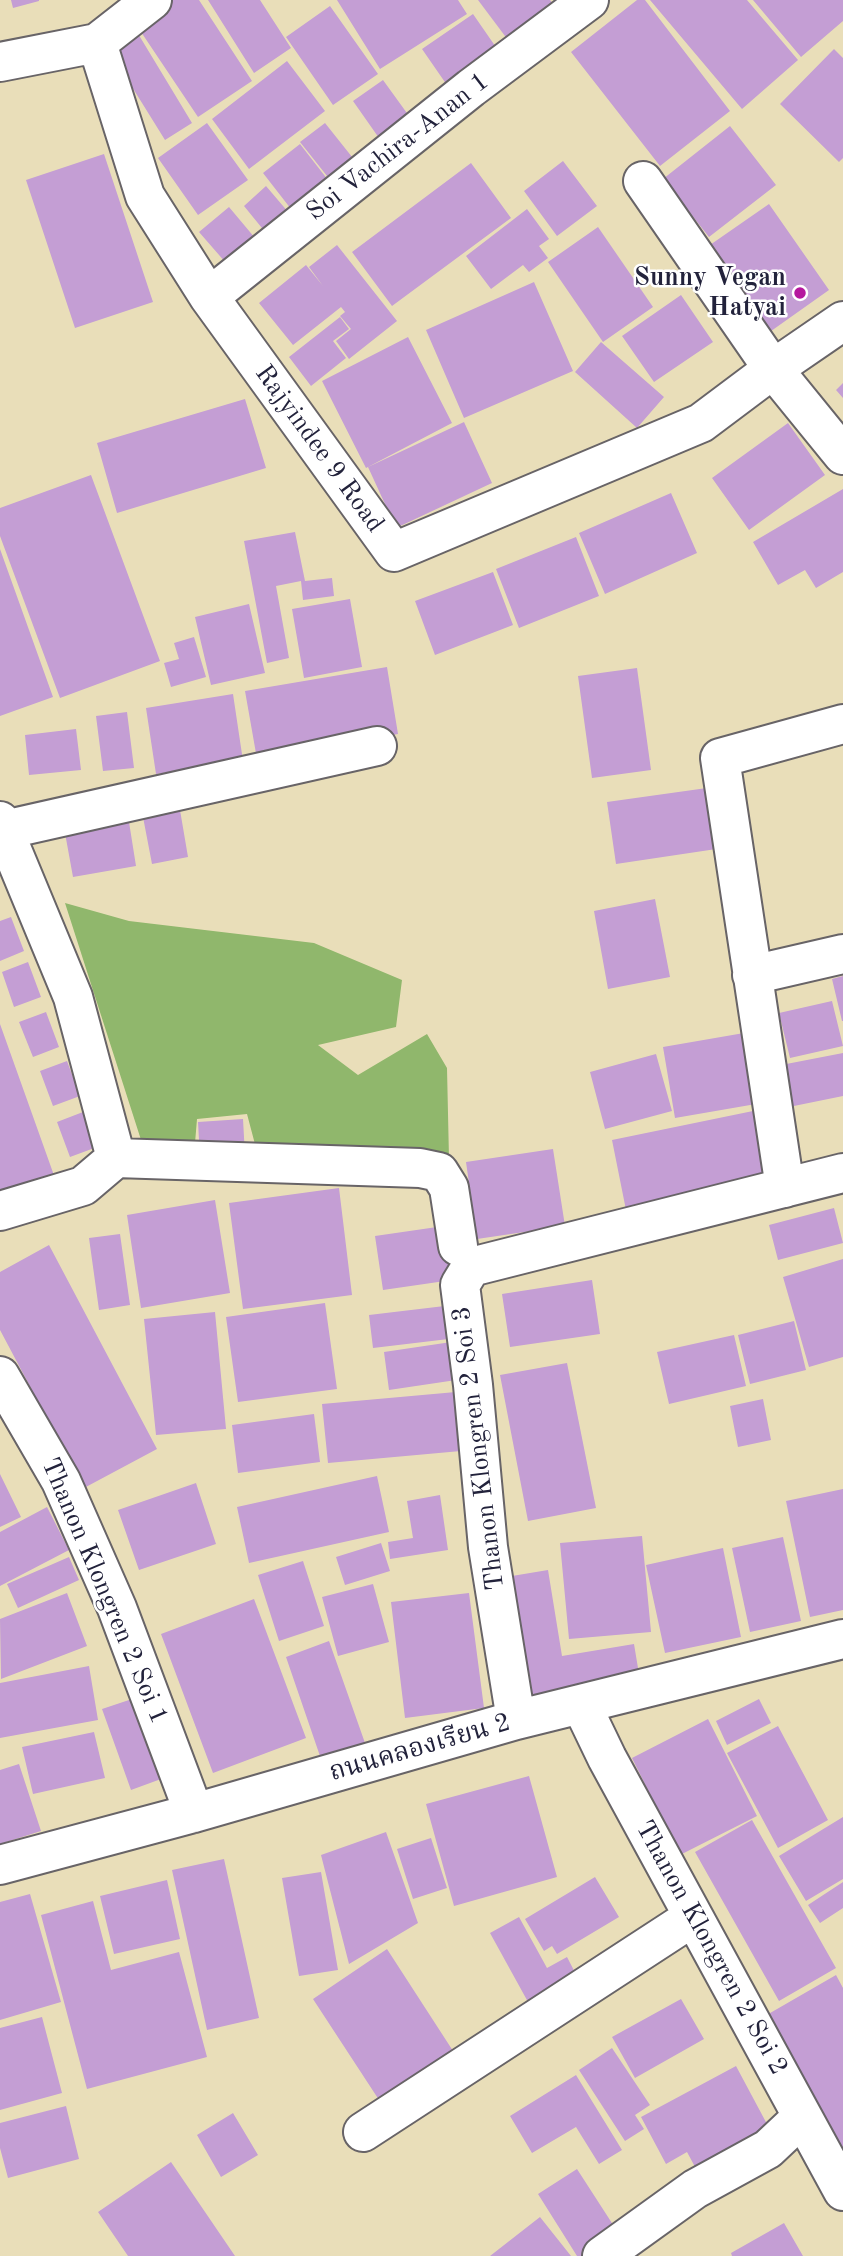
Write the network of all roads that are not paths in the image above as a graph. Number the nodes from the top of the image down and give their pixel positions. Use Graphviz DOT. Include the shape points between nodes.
graph roads {
  1 [pos="152,0"];
  2 [pos="589,0"];
  3 [pos="97,43"];
  4 [pos="0,62"];
  5 [pos="643,181"];
  6 [pos="209,298"];
  7 [pos="843,321"];
  8 [pos="773,369"];
  9 [pos="843,455"];
  10 [pos="843,724"];
  11 [pos="377,746"];
  12 [pos="2,825"];
  13 [pos="843,954"];
  14 [pos="751,975"];
  15 [pos="116,1158"];
  16 [pos="843,1173"];
  17 [pos="785,1188"];
  18 [pos="0,1210"];
  19 [pos="458,1246"];
  20 [pos="0,1376"];
  21 [pos="841,1644"];
  22 [pos="581,1704"];
  23 [pos="516,1720"];
  24 [pos="194,1813"];
  25 [pos="0,1865"];
  26 [pos="694,1917"];
  27 [pos="802,2117"];
  28 [pos="363,2132"];
  29 [pos="843,2191"];
  30 [pos="602,2256"];
  1 -- 3 [label="street"];
  2 -- 6 [label="street, Soi Vachira-Anan 1" via="471,88"];
  3 -- 4 [label="street"];
  3 -- 6 [label="street, Rajyindee 9 Road" via="145,196"];
  5 -- 8 [label="street"];
  6 -- 8 [label="street, Rajyindee 9 Road" via="394,552 701,423"];
  7 -- 8 [label="street, Rajyindee 9 Road"];
  8 -- 9 [label="street"];
  10 -- 14 [label="street" via="720,758"];
  11 -- 12 [label="street"];
  12 -- 15 [label="street" via="74,997"];
  13 -- 14 [label="street"];
  14 -- 17 [label="street"];
  15 -- 18 [label="street" via="83,1186"];
  15 -- 19 [label="street" via="439,1172 449,1188"];
  16 -- 17 [label="street, Thanon Klongren 2 Soi 3"];
  17 -- 23 [label="street, Thanon Klongren 2 Soi 3" via="471,1268 460,1285 488,1547"];
  20 -- 24 [label="street, Thanon Klongren 2 Soi 1" via="61,1480 117,1608"];
  21 -- 22 [label="street, ถนนคลองเรียน 2"];
  22 -- 23 [label="street, ถนนคลองเรียน 2"];
  22 -- 26 [label="street, Thanon Klongren 2 Soi 2"];
  23 -- 24 [label="street, ถนนคลองเรียน 2"];
  24 -- 25 [label="street, ถนนคลองเรียน 2"];
  26 -- 27 [label="street, Thanon Klongren 2 Soi 2"];
  26 -- 28 [label="street"];
  27 -- 29 [label="street, Thanon Klongren 2 Soi 2"];
  27 -- 30 [label="street" via="768,2149 695,2189"];
}
